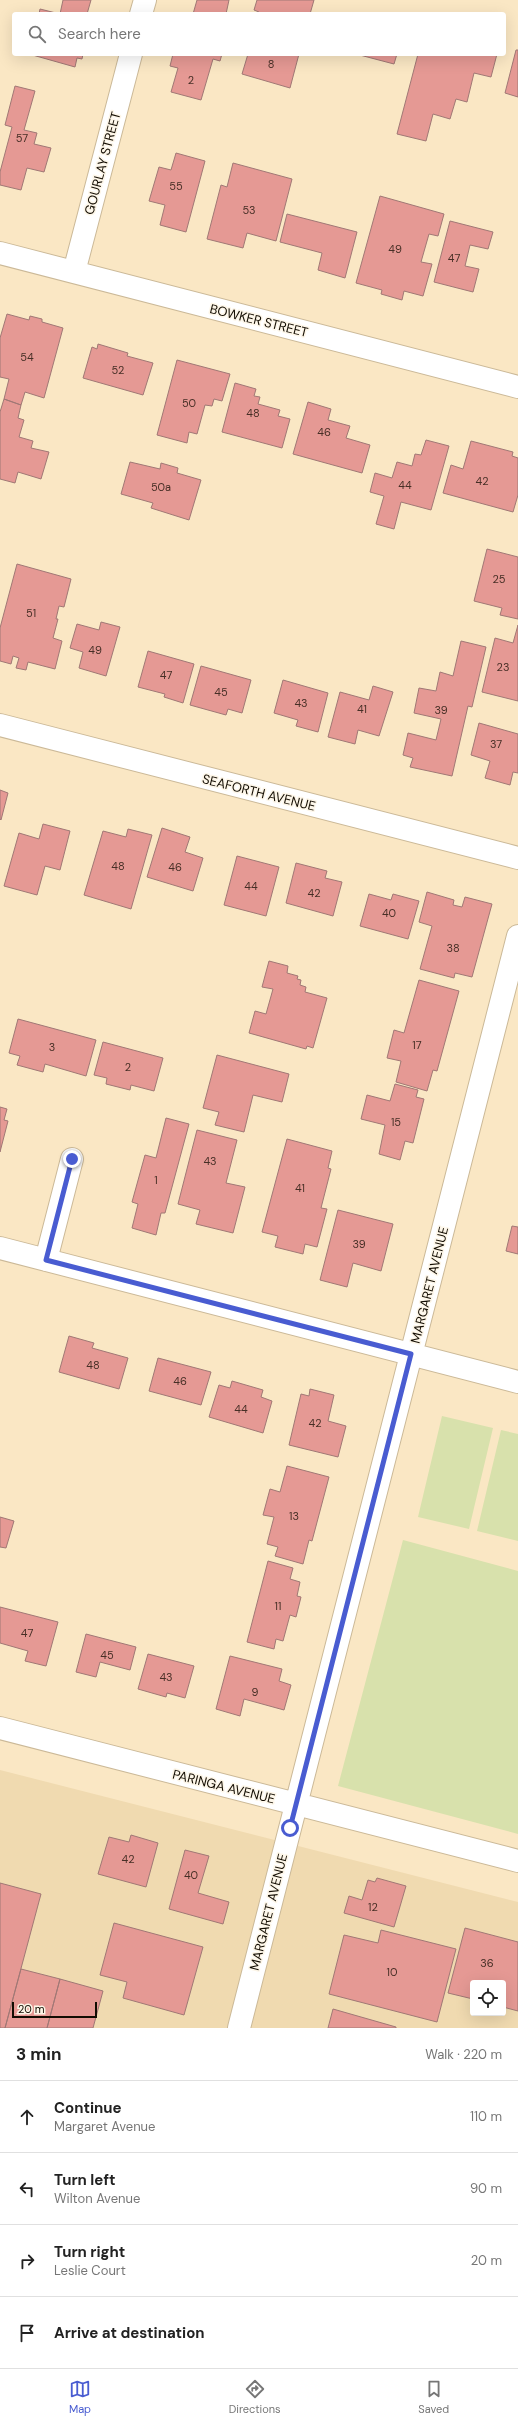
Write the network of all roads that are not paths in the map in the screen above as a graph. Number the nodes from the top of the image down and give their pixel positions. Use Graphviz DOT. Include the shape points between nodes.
graph roads {
  1 [pos="145,0"];
  2 [pos="142,12"];
  3 [pos="130,56"];
  4 [pos="0,253"];
  5 [pos="74,272"];
  6 [pos="518,387"];
  7 [pos="0,725"];
  8 [pos="518,858"];
  9 [pos="518,936"];
  10 [pos="72,1159"];
  11 [pos="0,1248"];
  12 [pos="46,1260"];
  13 [pos="411,1354"];
  14 [pos="518,1382"];
  15 [pos="0,1728"];
  16 [pos="296,1804"];
  17 [pos="518,1862"];
  18 [pos="239,2028"];
  1 -- 2 [label="street"];
  3 -- 5 [label="street, GOURLAY STREET"];
  4 -- 5 [label="street, BOWKER STREET"];
  5 -- 6 [label="street, BOWKER STREET"];
  7 -- 8 [label="street, SEAFORTH AVENUE"];
  9 -- 13 [label="street, MARGARET AVENUE"];
  10 -- 12 [label="street"];
  11 -- 12 [label="street"];
  12 -- 13 [label="street"];
  13 -- 14 [label="street"];
  13 -- 16 [label="street, MARGARET AVENUE"];
  15 -- 16 [label="street, PARINGA AVENUE"];
  16 -- 17 [label="street, PARINGA AVENUE"];
  16 -- 18 [label="street, MARGARET AVENUE"];
}
